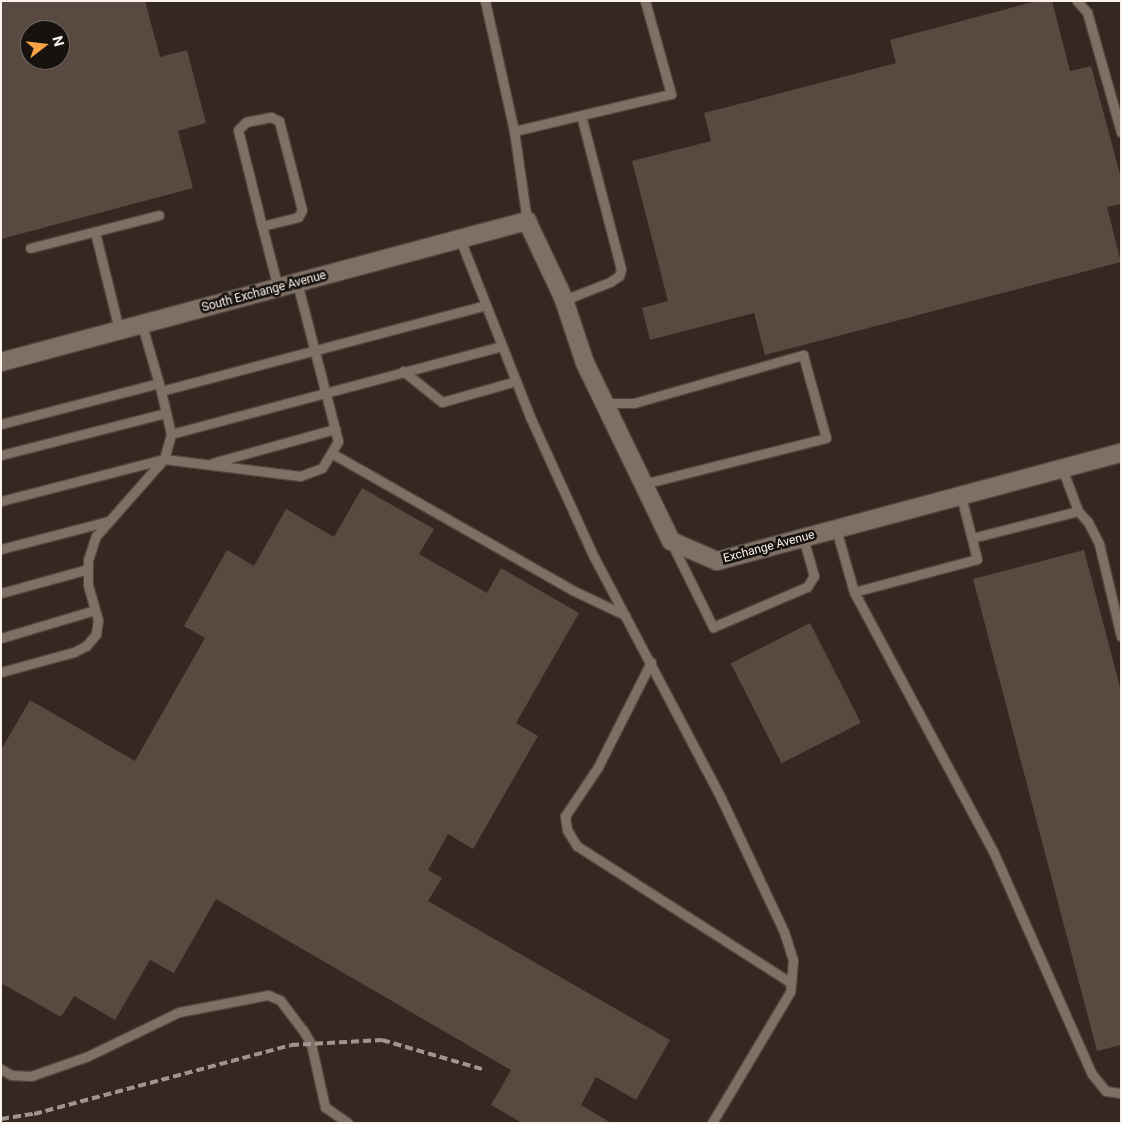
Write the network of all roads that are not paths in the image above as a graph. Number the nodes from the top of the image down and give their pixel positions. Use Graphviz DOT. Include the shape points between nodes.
graph roads {
  1 [pos="485,1"];
  2 [pos="645,1"];
  3 [pos="1077,1"];
  4 [pos="582,115"];
  5 [pos="514,131"];
  6 [pos="1121,132"];
  7 [pos="158,215"];
  8 [pos="527,222"];
  9 [pos="262,226"];
  10 [pos="95,232"];
  11 [pos="460,239"];
  12 [pos="30,248"];
  13 [pos="297,283"];
  14 [pos="278,288"];
  15 [pos="564,300"];
  16 [pos="486,305"];
  17 [pos="142,325"];
  18 [pos="119,330"];
  19 [pos="502,346"];
  20 [pos="316,350"];
  21 [pos="1,362"];
  22 [pos="403,371"];
  23 [pos="516,381"];
  24 [pos="160,387"];
  25 [pos="326,392"];
  26 [pos="604,403"];
  27 [pos="166,413"];
  28 [pos="1,424"];
  29 [pos="335,429"];
  30 [pos="171,434"];
  31 [pos="1121,452"];
  32 [pos="333,454"];
  33 [pos="1,456"];
  34 [pos="164,459"];
  35 [pos="207,464"];
  36 [pos="1062,468"];
  37 [pos="644,484"];
  38 [pos="960,496"];
  39 [pos="1,501"];
  40 [pos="1078,511"];
  41 [pos="109,521"];
  42 [pos="836,529"];
  43 [pos="803,538"];
  44 [pos="972,538"];
  45 [pos="671,541"];
  46 [pos="1,549"];
  47 [pos="88,569"];
  48 [pos="854,592"];
  49 [pos="1,593"];
  50 [pos="95,610"];
  51 [pos="626,615"];
  52 [pos="1121,636"];
  53 [pos="1,638"];
  54 [pos="651,662"];
  55 [pos="1,672"];
  56 [pos="791,984"];
  57 [pos="1,1069"];
  58 [pos="1121,1093"];
  59 [pos="348,1123"];
  60 [pos="712,1123"];
  1 -- 5 [label="lane"];
  2 -- 4 [label="lane" via="672,94"];
  3 -- 6 [label="lane" via="1087,12"];
  4 -- 5 [label="lane"];
  4 -- 15 [label="lane" via="621,269 619,276 610,282"];
  5 -- 8 [label="lane"];
  7 -- 10 [label="lane"];
  8 -- 11 [label="street, South Exchange Avenue"];
  8 -- 15 [label="street"];
  9 -- 9 [label="lane" via="238,130 246,122 271,117 279,121 302,210 298,217"];
  9 -- 14 [label="lane"];
  10 -- 12 [label="lane"];
  10 -- 18 [label="lane"];
  11 -- 13 [label="street, South Exchange Avenue"];
  11 -- 16 [label="lane"];
  13 -- 14 [label="street, South Exchange Avenue"];
  13 -- 20 [label="lane"];
  14 -- 17 [label="street, South Exchange Avenue"];
  15 -- 26 [label="street" via="585,363"];
  16 -- 19 [label="lane"];
  16 -- 20 [label="lane"];
  17 -- 18 [label="street, South Exchange Avenue"];
  17 -- 24 [label="lane"];
  18 -- 21 [label="street, South Exchange Avenue"];
  19 -- 22 [label="lane"];
  19 -- 23 [label="lane"];
  20 -- 24 [label="lane"];
  20 -- 25 [label="lane"];
  22 -- 23 [label="lane" via="442,402"];
  22 -- 25 [label="lane"];
  23 -- 51 [label="lane" via="594,557"];
  24 -- 27 [label="lane"];
  24 -- 28 [label="lane"];
  25 -- 29 [label="lane"];
  25 -- 30 [label="lane"];
  26 -- 37 [label="street"];
  26 -- 37 [label="lane" via="634,403 804,355 826,438"];
  27 -- 30 [label="lane"];
  27 -- 33 [label="lane"];
  29 -- 32 [label="lane" via="338,441"];
  29 -- 35 [label="lane"];
  30 -- 34 [label="lane"];
  31 -- 36 [label="street, Exchange Avenue"];
  32 -- 35 [label="lane" via="322,468 300,476"];
  32 -- 51 [label="lane" via="555,581"];
  34 -- 35 [label="lane"];
  34 -- 39 [label="lane"];
  34 -- 41 [label="lane"];
  36 -- 38 [label="street, Exchange Avenue"];
  36 -- 40 [label="lane"];
  37 -- 45 [label="street"];
  38 -- 42 [label="street, Exchange Avenue"];
  38 -- 44 [label="lane"];
  40 -- 44 [label="lane"];
  40 -- 52 [label="lane" via="1088,522 1098,544"];
  41 -- 46 [label="lane"];
  41 -- 47 [label="lane" via="96,536"];
  42 -- 43 [label="street, Exchange Avenue"];
  42 -- 48 [label="lane"];
  43 -- 45 [label="street, Exchange Avenue" via="718,561"];
  43 -- 45 [label="lane" via="814,576 807,587 713,627"];
  44 -- 48 [label="lane" via="977,559"];
  47 -- 49 [label="lane"];
  47 -- 50 [label="lane"];
  48 -- 58 [label="lane" via="993,851 1092,1074 1106,1091"];
  50 -- 53 [label="lane"];
  50 -- 55 [label="lane" via="96,634 86,646"];
  51 -- 54 [label="lane"];
  54 -- 56 [label="lane" via="784,932 793,960"];
  54 -- 56 [label="lane" via="598,767 565,816 567,830 577,846"];
  56 -- 60 [label="lane" via="790,992"];
  57 -- 59 [label="lane" via="11,1075 31,1076 88,1056 178,1012 268,995 280,1000 303,1030 311,1044 325,1106"];
}
